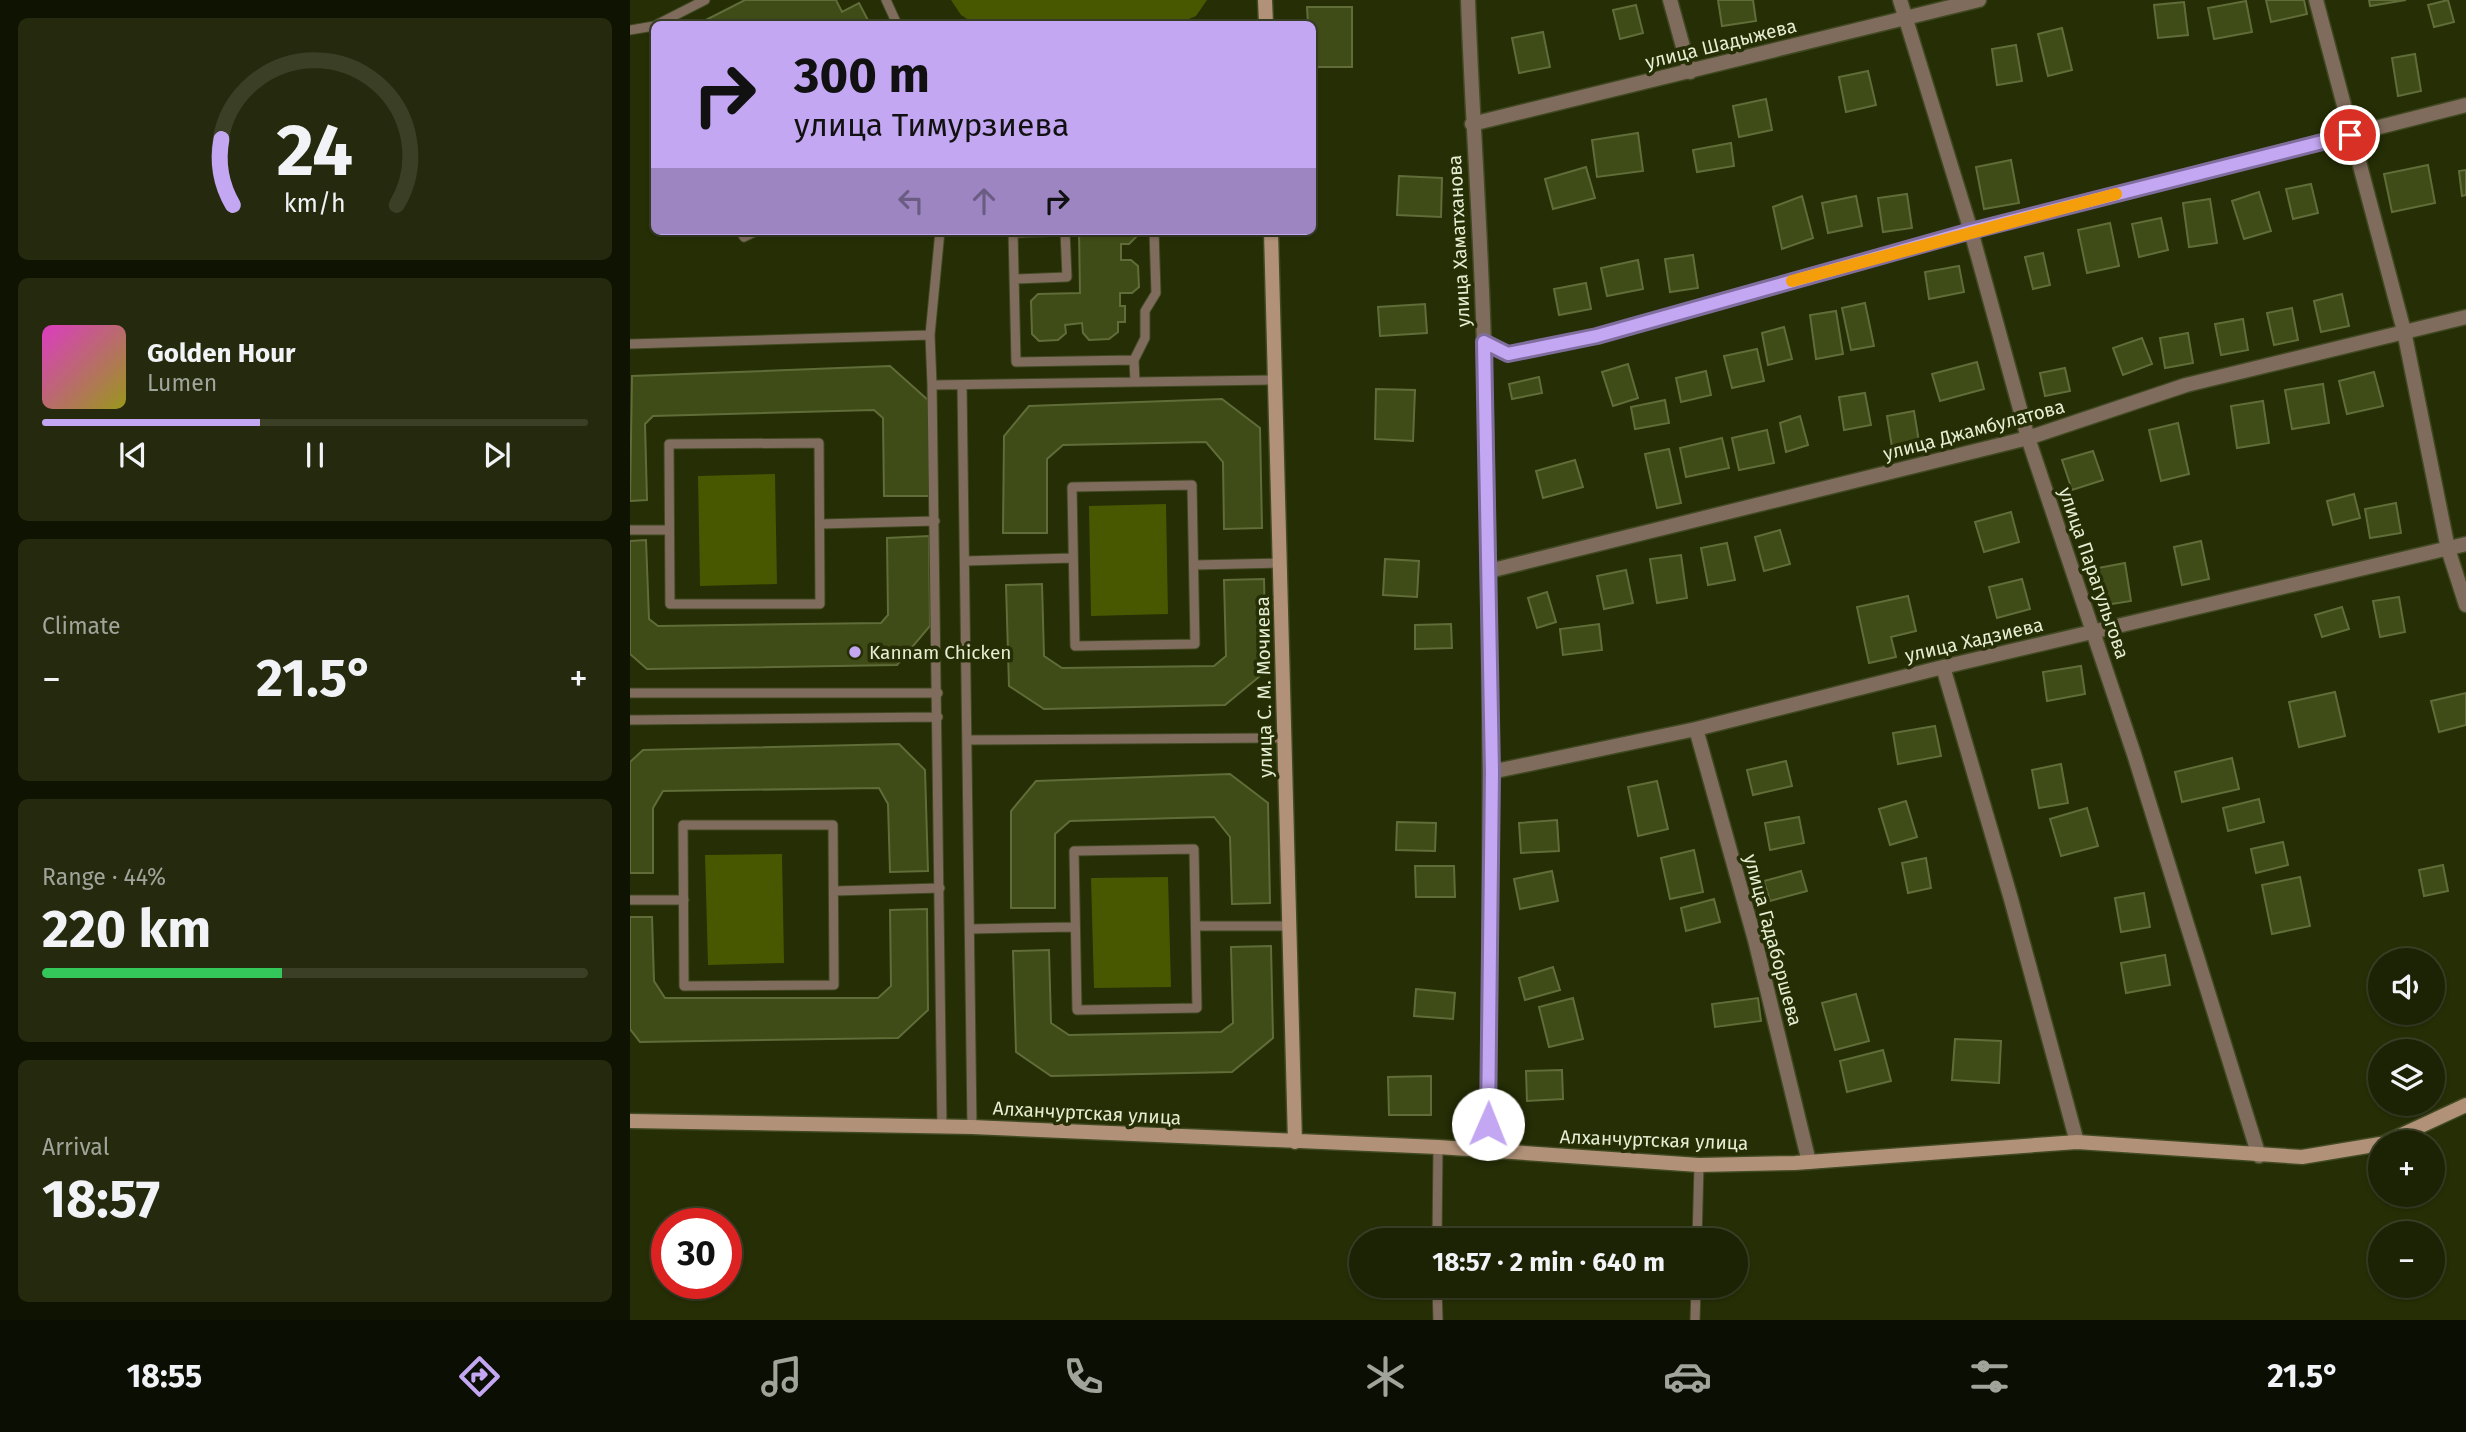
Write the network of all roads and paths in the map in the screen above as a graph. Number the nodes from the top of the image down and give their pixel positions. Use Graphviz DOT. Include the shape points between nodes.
graph roads {
  1 [pos="705,0"];
  2 [pos="886,0"];
  3 [pos="1265,0"];
  4 [pos="1468,0"];
  5 [pos="1670,0"];
  6 [pos="1900,0"];
  7 [pos="1979,0"];
  8 [pos="2316,0"];
  9 [pos="1906,18"];
  10 [pos="666,21"];
  11 [pos="896,21"];
  12 [pos="1266,21"];
  13 [pos="651,27"];
  14 [pos="630,30"];
  15 [pos="1690,72"];
  16 [pos="2466,105"];
  17 [pos="1472,124"];
  18 [pos="2350,135"];
  19 [pos="1971,231"];
  20 [pos="940,235"];
  21 [pos="1013,235"];
  22 [pos="1065,235"];
  23 [pos="1154,235"];
  24 [pos="1271,235"];
  25 [pos="1014,279"];
  26 [pos="2466,317"];
  27 [pos="2404,331"];
  28 [pos="930,335"];
  29 [pos="1484,342"];
  30 [pos="630,344"];
  31 [pos="1134,360"];
  32 [pos="1275,380"];
  33 [pos="1135,382"];
  34 [pos="932,385"];
  35 [pos="962,385"];
  36 [pos="2028,438"];
  37 [pos="935,521"];
  38 [pos="820,524"];
  39 [pos="630,530"];
  40 [pos="670,530"];
  41 [pos="2466,544"];
  42 [pos="2448,549"];
  43 [pos="1073,558"];
  44 [pos="965,561"];
  45 [pos="1280,564"];
  46 [pos="1194,565"];
  47 [pos="1489,571"];
  48 [pos="2466,605"];
  49 [pos="2093,632"];
  50 [pos="1943,667"];
  51 [pos="630,693"];
  52 [pos="938,693"];
  53 [pos="938,717"];
  54 [pos="630,720"];
  55 [pos="1696,729"];
  56 [pos="1284,738"];
  57 [pos="968,740"];
  58 [pos="1492,772"];
  59 [pos="940,888"];
  60 [pos="834,891"];
  61 [pos="630,900"];
  62 [pos="684,900"];
  63 [pos="1196,926"];
  64 [pos="1289,926"];
  65 [pos="1075,927"];
  66 [pos="970,929"];
  67 [pos="2466,1105"];
  68 [pos="630,1121"];
  69 [pos="942,1127"];
  70 [pos="972,1127"];
  71 [pos="2411,1130"];
  72 [pos="1295,1142"];
  73 [pos="2077,1142"];
  74 [pos="2368,1145"];
  75 [pos="1438,1147"];
  76 [pos="1488,1151"];
  77 [pos="2259,1156"];
  78 [pos="1809,1162"];
  79 [pos="1699,1165"];
  80 [pos="1437,1228"];
  81 [pos="1697,1228"];
  82 [pos="1437,1298"];
  83 [pos="1696,1298"];
  84 [pos="1438,1320"];
  85 [pos="1695,1320"];
  1 -- 10 [label="lane"];
  2 -- 11 [label="lane"];
  3 -- 12 [label="street"];
  4 -- 17 [label="street, улица Хаматханова"];
  5 -- 15 [label="street"];
  6 -- 9 [label="street, улица Парагульгова"];
  7 -- 9 [label="street, улица Шадыжева"];
  8 -- 18 [label="street"];
  9 -- 15 [label="street, улица Шадыжева"];
  9 -- 19 [label="street, улица Парагульгова"];
  13 -- 14 [label="lane"];
  15 -- 17 [label="street, улица Шадыжева"];
  16 -- 18 [label="street"];
  17 -- 29 [label="street, улица Хаматханова"];
  18 -- 19 [label="street"];
  18 -- 27 [label="street"];
  19 -- 29 [label="street" via="1597,336 1508,354"];
  19 -- 36 [label="street, улица Парагульгова"];
  20 -- 28 [label="lane"];
  21 -- 25 [label="lane"];
  22 -- 25 [label="lane" via="1067,277"];
  23 -- 31 [label="lane" via="1156,293 1145,311 1145,338"];
  24 -- 32 [label="street, улица С. М. Мочиева"];
  25 -- 31 [label="lane" via="1016,362"];
  26 -- 27 [label="street, улица Джамбулатова"];
  27 -- 36 [label="street, улица Джамбулатова" via="2186,384"];
  27 -- 42 [label="street"];
  28 -- 30 [label="lane"];
  28 -- 34 [label="lane"];
  29 -- 47 [label="street, улица Хаматханова"];
  31 -- 33 [label="lane"];
  32 -- 33 [label="lane"];
  32 -- 45 [label="street, улица С. М. Мочиева"];
  33 -- 35 [label="lane"];
  34 -- 35 [label="lane"];
  34 -- 37 [label="lane"];
  35 -- 44 [label="lane"];
  36 -- 47 [label="street, улица Джамбулатова"];
  36 -- 49 [label="street, улица Парагульгова"];
  37 -- 38 [label="lane"];
  37 -- 52 [label="lane"];
  38 -- 40 [label="lane" via="820,604 670,604"];
  38 -- 40 [label="lane" via="820,443 669,443"];
  39 -- 40 [label="lane"];
  41 -- 42 [label="street, улица Хадзиева"];
  42 -- 48 [label="street"];
  42 -- 49 [label="street, улица Хадзиева"];
  43 -- 44 [label="lane"];
  43 -- 46 [label="lane" via="1072,487 1192,485"];
  43 -- 46 [label="lane" via="1075,646 1195,644"];
  44 -- 57 [label="lane"];
  45 -- 46 [label="lane"];
  45 -- 56 [label="street, улица С. М. Мочиева"];
  47 -- 58 [label="street, улица Хаматханова"];
  49 -- 50 [label="street, улица Хадзиева"];
  49 -- 77 [label="street, улица Парагульгова"];
  50 -- 55 [label="street, улица Хадзиева"];
  50 -- 73 [label="street"];
  51 -- 52 [label="lane"];
  52 -- 53 [label="lane"];
  53 -- 54 [label="lane"];
  53 -- 59 [label="lane"];
  55 -- 58 [label="street, улица Хадзиева"];
  55 -- 78 [label="street, улица Гадаборшева" via="1755,940"];
  56 -- 57 [label="lane"];
  56 -- 64 [label="street, улица С. М. Мочиева"];
  57 -- 66 [label="lane"];
  58 -- 76 [label="street, улица Хаматханова"];
  59 -- 60 [label="lane"];
  59 -- 69 [label="lane"];
  60 -- 62 [label="lane" via="833,825 683,825"];
  60 -- 62 [label="lane" via="834,985 684,986"];
  61 -- 62 [label="lane"];
  63 -- 64 [label="lane"];
  63 -- 65 [label="lane" via="1195,849 1074,851"];
  63 -- 65 [label="lane" via="1197,1008 1077,1010"];
  64 -- 72 [label="street, улица С. М. Мочиева"];
  65 -- 66 [label="lane"];
  66 -- 70 [label="lane"];
  67 -- 71 [label="street, Алханчуртская улица"];
  68 -- 69 [label="street, Алханчуртская улица"];
  69 -- 70 [label="street, Алханчуртская улица"];
  70 -- 72 [label="street, Алханчуртская улица"];
  72 -- 75 [label="street, Алханчуртская улица"];
  73 -- 77 [label="street, Алханчуртская улица"];
  73 -- 78 [label="street, Алханчуртская улица"];
  74 -- 77 [label="street, Алханчуртская улица" via="2302,1157"];
  75 -- 76 [label="street, Алханчуртская улица"];
  75 -- 80 [label="lane"];
  76 -- 79 [label="street, Алханчуртская улица"];
  78 -- 79 [label="street, Алханчуртская улица"];
  79 -- 81 [label="lane"];
  82 -- 84 [label="lane"];
  83 -- 85 [label="lane"];
}
